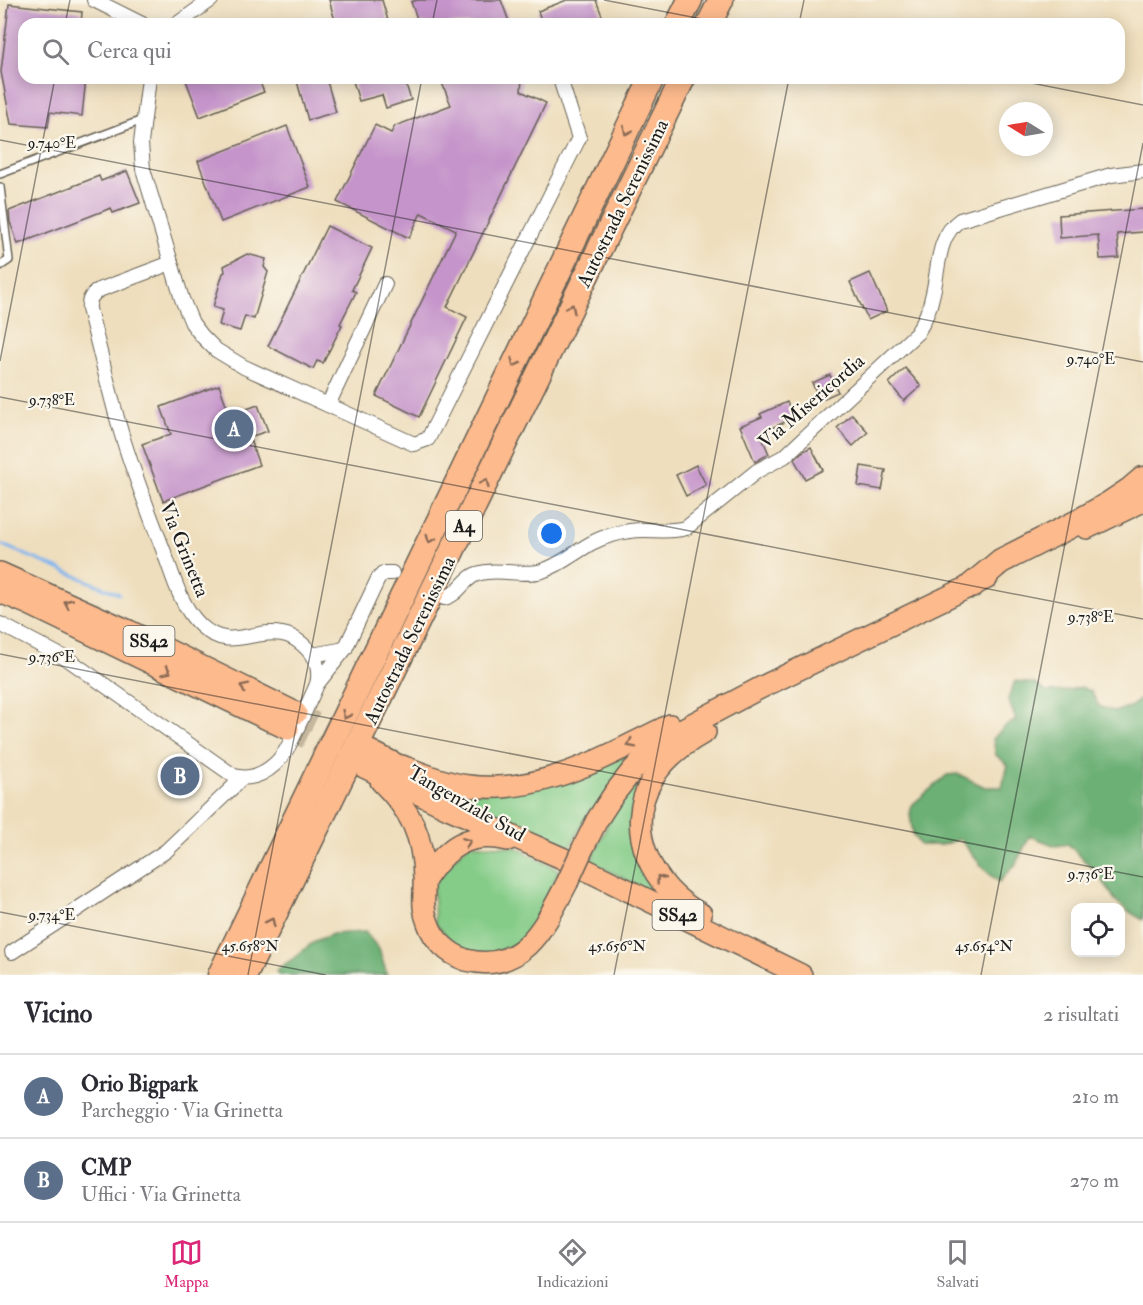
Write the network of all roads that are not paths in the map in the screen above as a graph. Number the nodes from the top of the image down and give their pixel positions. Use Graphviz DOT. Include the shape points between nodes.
graph roads {
  1 [pos="94,0"];
  2 [pos="211,0"];
  3 [pos="690,0"];
  4 [pos="721,0"];
  5 [pos="129,18"];
  6 [pos="186,18"];
  7 [pos="681,18"];
  8 [pos="712,18"];
  9 [pos="148,84"];
  10 [pos="562,84"];
  11 [pos="649,84"];
  12 [pos="680,84"];
  13 [pos="145,119"];
  14 [pos="1143,171"];
  15 [pos="0,174"];
  16 [pos="0,187"];
  17 [pos="171,263"];
  18 [pos="0,266"];
  19 [pos="385,284"];
  20 [pos="328,405"];
  21 [pos="1143,479"];
  22 [pos="1143,501"];
  23 [pos="0,573"];
  24 [pos="392,573"];
  25 [pos="971,586"];
  26 [pos="0,592"];
  27 [pos="444,598"];
  28 [pos="0,624"];
  29 [pos="345,649"];
  30 [pos="312,655"];
  31 [pos="318,683"];
  32 [pos="760,688"];
  33 [pos="367,759"];
  34 [pos="402,766"];
  35 [pos="241,778"];
  36 [pos="562,858"];
  37 [pos="424,880"];
  38 [pos="12,952"];
  39 [pos="797,973"];
  40 [pos="220,975"];
  41 [pos="245,975"];
  1 -- 5 [label="street"];
  2 -- 6 [label="street"];
  3 -- 7 [label="highway"];
  4 -- 8 [label="highway"];
  9 -- 13 [label="street"];
  10 -- 20 [label="street" via="579,138 428,439 414,444"];
  11 -- 40 [label="highway, Autostrada Serenissima / A4, one-way"];
  41 -- 12 [label="highway, Autostrada Serenissima / A4, one-way"];
  13 -- 15 [label="lane"];
  13 -- 17 [label="street" via="141,143 143,169"];
  14 -- 27 [label="street, Via Misericordia" via="1111,176 953,225 941,248 927,316 917,333 785,456 757,471 686,528 612,535 542,571 474,576 452,596"];
  16 -- 18 [label="lane" via="9,260"];
  17 -- 20 [label="street" via="192,323 216,350"];
  17 -- 30 [label="street, Via Grinetta" via="99,290 88,305 122,433 153,525 180,595 202,627 229,639 283,634 294,638"];
  19 -- 20 [label="street"];
  21 -- 25 [label="highway" via="1078,522 1001,561"];
  22 -- 25 [label="highway"];
  26 -- 23 [label="highway, SS42, one-way" via="292,721 129,631"];
  24 -- 29 [label="street" via="384,573 378,579"];
  25 -- 32 [label="highway"];
  28 -- 35 [label="street" via="69,660"];
  29 -- 30 [label="street"];
  29 -- 31 [label="street"];
  30 -- 31 [label="street" via="317,664"];
  31 -- 35 [label="street" via="285,752 262,774"];
  32 -- 34 [label="highway, one-way" via="740,689 614,753 537,783 468,786 444,782"];
  32 -- 37 [label="highway, bridge" via="677,732 632,771 597,820 536,939 511,959 484,964 458,957 444,948 424,912"];
  39 -- 32 [label="highway, one-way" via="766,949 696,912 678,898 653,869 642,840 643,800 662,765 698,736 750,708"];
  33 -- 34 [label="highway, Tangenziale Sud / SS42"];
  33 -- 36 [label="highway, Tangenziale Sud / SS42" via="448,808"];
  33 -- 37 [label="highway" via="411,819 421,842"];
  34 -- 36 [label="highway, Tangenziale Sud / SS42"];
  35 -- 38 [label="street" via="166,851"];
  37 -- 36 [label="highway, one-way" via="451,849 476,838 506,840"];
  36 -- 39 [label="highway, Tangenziale Sud / SS42"];
}
